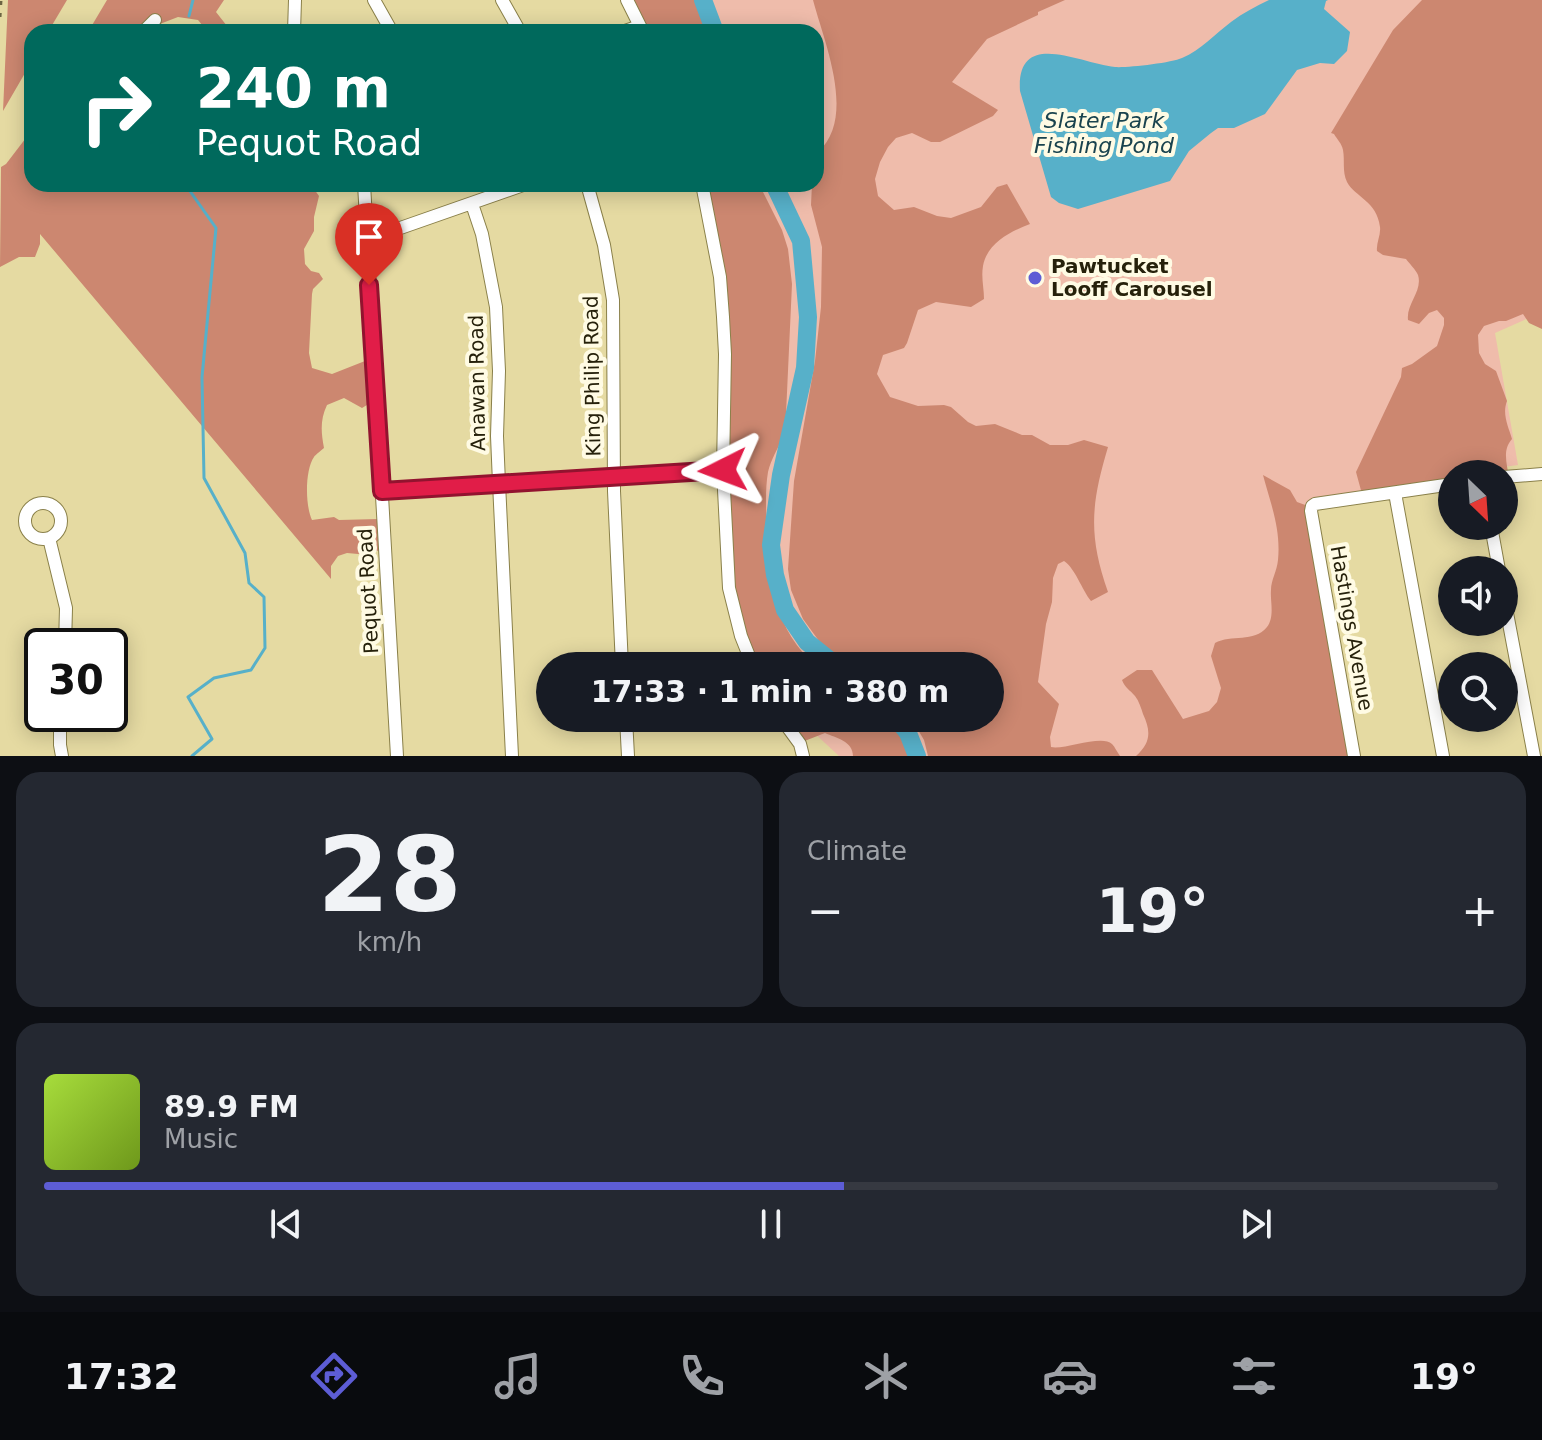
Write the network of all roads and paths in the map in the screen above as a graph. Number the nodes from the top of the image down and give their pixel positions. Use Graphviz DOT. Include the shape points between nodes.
graph roads {
  1 [pos="295,0"];
  2 [pos="374,0"];
  3 [pos="502,0"];
  4 [pos="627,0"];
  5 [pos="155,20"];
  6 [pos="151,24"];
  7 [pos="294,24"];
  8 [pos="388,24"];
  9 [pos="516,24"];
  10 [pos="639,24"];
  11 [pos="364,192"];
  12 [pos="504,192"];
  13 [pos="589,192"];
  14 [pos="704,192"];
  15 [pos="472,204"];
  16 [pos="367,235"];
  17 [pos="723,470"];
  18 [pos="1542,474"];
  19 [pos="614,476"];
  20 [pos="1518,476"];
  21 [pos="499,483"];
  22 [pos="1438,486"];
  23 [pos="382,491"];
  24 [pos="1395,493"];
  25 [pos="49,538"];
  26 [pos="65,628"];
  27 [pos="1511,636"];
  28 [pos="621,652"];
  29 [pos="747,652"];
  30 [pos="60,732"];
  31 [pos="627,732"];
  32 [pos="791,732"];
  33 [pos="62,756"];
  34 [pos="397,756"];
  35 [pos="512,756"];
  36 [pos="628,756"];
  37 [pos="803,756"];
  38 [pos="1354,756"];
  39 [pos="1443,756"];
  40 [pos="1534,756"];
  1 -- 7 [label="street"];
  2 -- 8 [label="street"];
  3 -- 9 [label="street"];
  4 -- 10 [label="street"];
  5 -- 6 [label="street"];
  11 -- 16 [label="street, Pequot Road"];
  12 -- 15 [label="street"];
  13 -- 19 [label="street, King Philip Road" via="613,300"];
  14 -- 17 [label="street" via="721,290"];
  15 -- 16 [label="street"];
  15 -- 21 [label="street, Anawan Road" via="496,307"];
  16 -- 23 [label="street, Pequot Road"];
  17 -- 19 [label="street"];
  17 -- 29 [label="street" via="729,588"];
  18 -- 20 [label="street"];
  19 -- 21 [label="street"];
  19 -- 28 [label="street, King Philip Road"];
  21 -- 23 [label="street"];
  21 -- 35 [label="street, Anawan Road"];
  22 -- 24 [label="street"];
  23 -- 34 [label="street, Pequot Road"];
  24 -- 38 [label="street, Hastings Avenue" via="1315,504 1311,511"];
  24 -- 39 [label="street"];
  25 -- 26 [label="street" via="66,608"];
  27 -- 40 [label="street"];
  30 -- 33 [label="street"];
  31 -- 36 [label="street"];
  32 -- 37 [label="street"];
}
